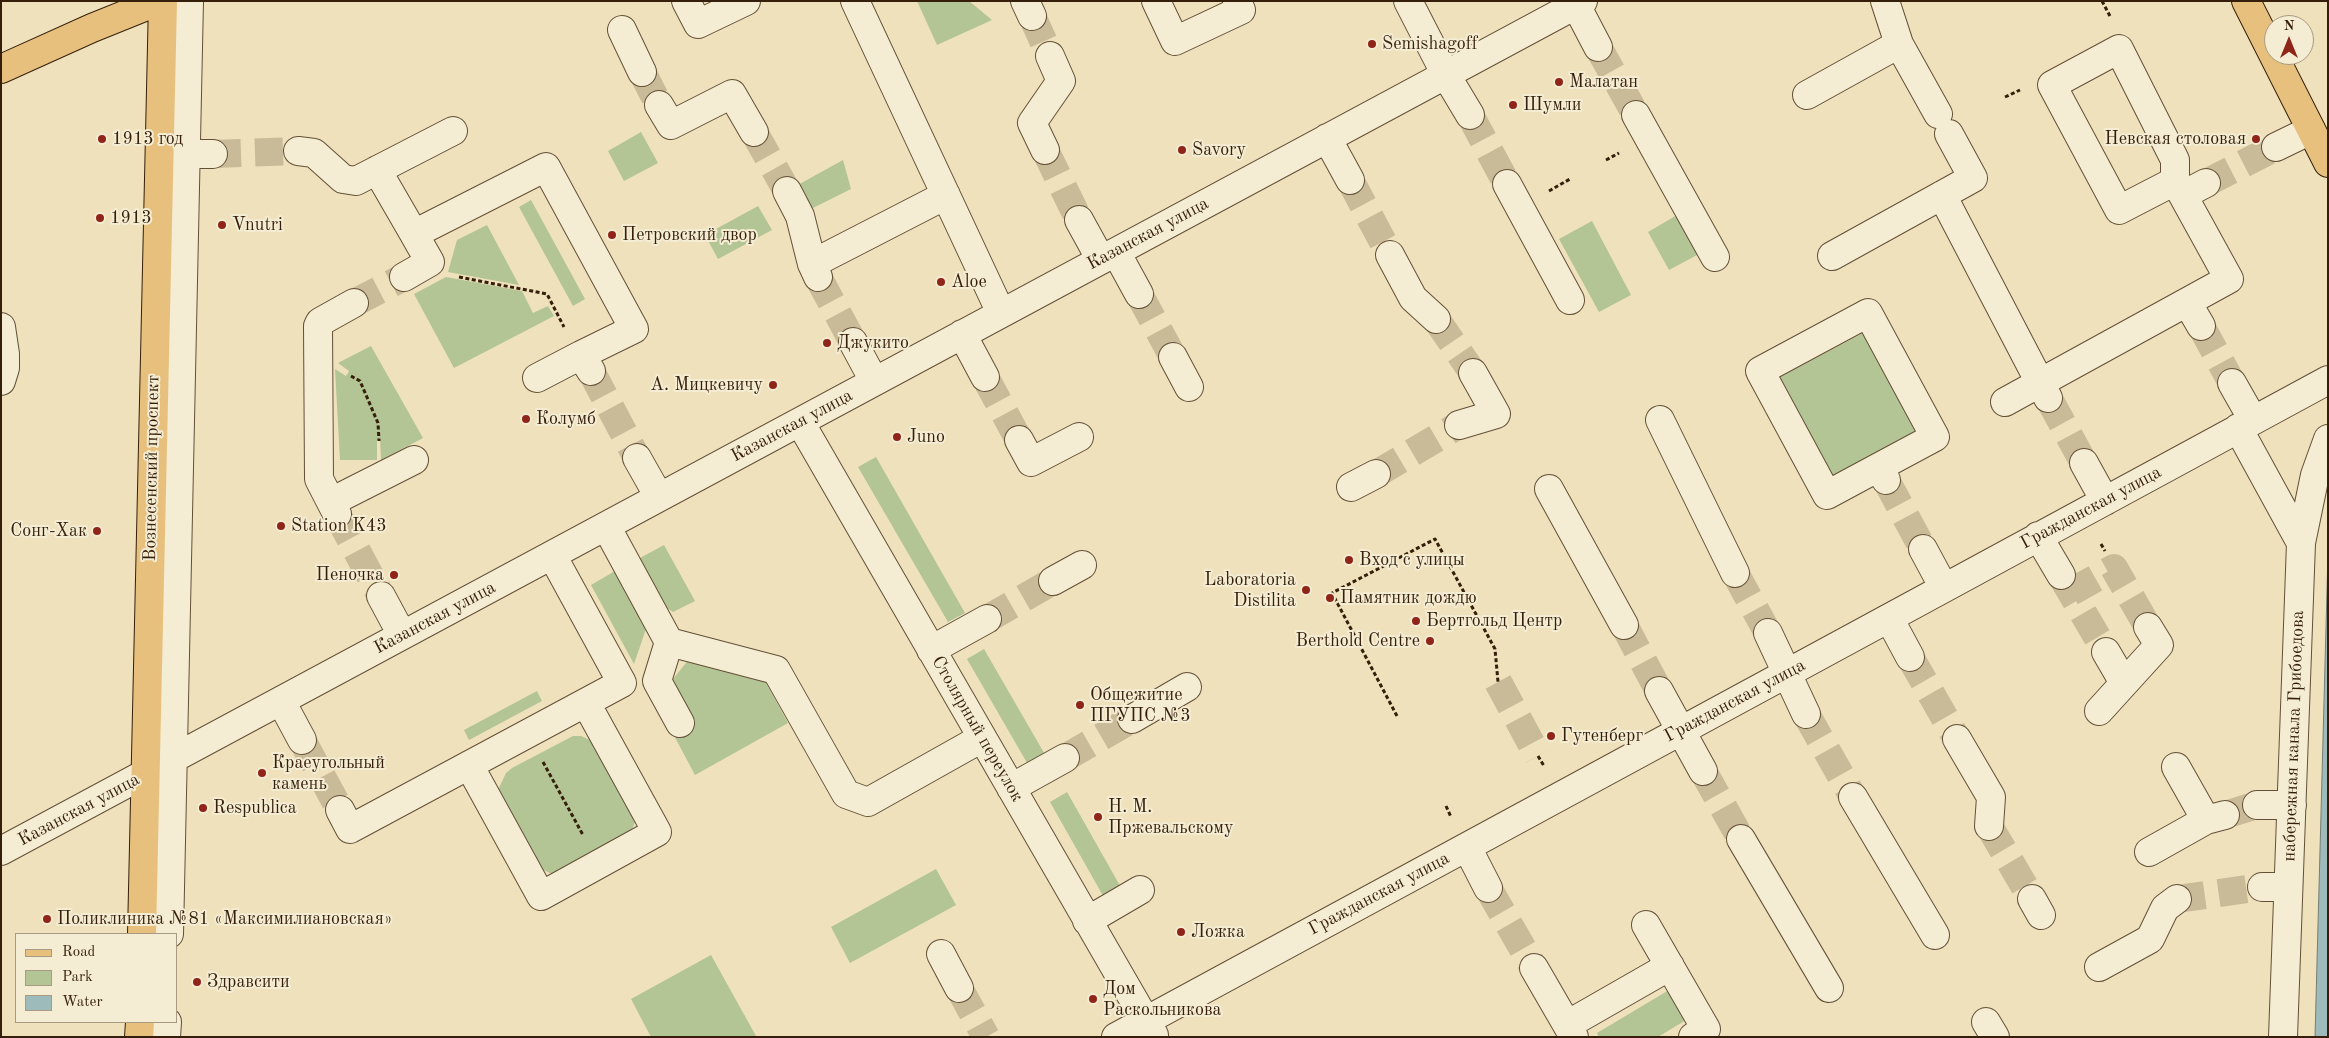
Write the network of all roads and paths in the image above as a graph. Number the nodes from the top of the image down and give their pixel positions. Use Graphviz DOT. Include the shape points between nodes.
graph roads {
  1 [pos="159,1"];
  2 [pos="163,1"];
  3 [pos="190,1"];
  4 [pos="686,1"];
  5 [pos="746,1"];
  6 [pos="855,1"];
  7 [pos="1156,1"];
  8 [pos="1237,1"];
  9 [pos="1408,1"];
  10 [pos="1886,1"];
  11 [pos="2246,1"];
  12 [pos="1579,3"];
  13 [pos="622,30"];
  14 [pos="1899,44"];
  15 [pos="1598,47"];
  16 [pos="1050,56"];
  17 [pos="1,69"];
  18 [pos="642,72"];
  19 [pos="1446,75"];
  20 [pos="1806,95"];
  21 [pos="659,106"];
  22 [pos="1636,115"];
  23 [pos="1470,116"];
  24 [pos="2311,130"];
  25 [pos="453,131"];
  26 [pos="754,132"];
  27 [pos="1327,138"];
  28 [pos="2276,148"];
  29 [pos="1045,150"];
  30 [pos="298,151"];
  31 [pos="173,154"];
  32 [pos="213,154"];
  33 [pos="2328,163"];
  34 [pos="377,170"];
  35 [pos="1350,180"];
  36 [pos="1507,184"];
  37 [pos="2188,186"];
  38 [pos="787,191"];
  39 [pos="946,195"];
  40 [pos="1942,195"];
  41 [pos="1079,220"];
  42 [pos="414,234"];
  43 [pos="1390,255"];
  44 [pos="1108,256"];
  45 [pos="1832,256"];
  46 [pos="1715,257"];
  47 [pos="430,262"];
  48 [pos="404,277"];
  49 [pos="1139,294"];
  50 [pos="1570,300"];
  51 [pos="2187,302"];
  52 [pos="354,303"];
  53 [pos="1001,313"];
  54 [pos="1436,319"];
  55 [pos="2201,326"];
  56 [pos="1,327"];
  57 [pos="962,334"];
  58 [pos="853,342"];
  59 [pos="318,355"];
  60 [pos="1173,357"];
  61 [pos="586,363"];
  62 [pos="1473,373"];
  63 [pos="985,377"];
  64 [pos="537,378"];
  65 [pos="2328,380"];
  66 [pos="1,381"];
  67 [pos="874,381"];
  68 [pos="2232,383"];
  69 [pos="1189,387"];
  70 [pos="2044,391"];
  71 [pos="2004,402"];
  72 [pos="1660,420"];
  73 [pos="800,422"];
  74 [pos="2245,424"];
  75 [pos="1459,425"];
  76 [pos="1079,437"];
  77 [pos="2328,438"];
  78 [pos="1019,440"];
  79 [pos="638,458"];
  80 [pos="414,460"];
  81 [pos="2084,463"];
  82 [pos="1882,473"];
  83 [pos="1376,474"];
  84 [pos="379,477"];
  85 [pos="1351,487"];
  86 [pos="1549,489"];
  87 [pos="659,497"];
  88 [pos="2105,501"];
  89 [pos="606,526"];
  90 [pos="2038,536"];
  91 [pos="2301,543"];
  92 [pos="2101,544"];
  93 [pos="1923,550"];
  94 [pos="2105,551"];
  95 [pos="552,555"];
  96 [pos="1082,564"];
  97 [pos="1735,573"];
  98 [pos="2061,575"];
  99 [pos="1053,581"];
  100 [pos="1944,588"];
  101 [pos="381,596"];
  102 [pos="1889,618"];
  103 [pos="986,619"];
  104 [pos="1624,625"];
  105 [pos="2148,627"];
  106 [pos="1768,633"];
  107 [pos="402,635"];
  108 [pos="669,642"];
  109 [pos="932,650"];
  110 [pos="2106,652"];
  111 [pos="1910,657"];
  112 [pos="1787,673"];
  113 [pos="1498,682"];
  114 [pos="2124,683"];
  115 [pos="1187,688"];
  116 [pos="1659,691"];
  117 [pos="281,701"];
  118 [pos="586,702"];
  119 [pos="2099,711"];
  120 [pos="1806,714"];
  121 [pos="1397,716"];
  122 [pos="1132,720"];
  123 [pos="680,723"];
  124 [pos="1680,731"];
  125 [pos="528,734"];
  126 [pos="982,738"];
  127 [pos="1957,739"];
  128 [pos="302,740"];
  129 [pos="1538,756"];
  130 [pos="1065,758"];
  131 [pos="173,760"];
  132 [pos="469,765"];
  133 [pos="1544,766"];
  134 [pos="2176,767"];
  135 [pos="1703,771"];
  136 [pos="146,774"];
  137 [pos="1011,788"];
  138 [pos="1854,797"];
  139 [pos="2257,805"];
  140 [pos="2292,805"];
  141 [pos="1446,806"];
  142 [pos="340,810"];
  143 [pos="1451,817"];
  144 [pos="1988,826"];
  145 [pos="1741,839"];
  146 [pos="1467,847"];
  147 [pos="1,851"];
  148 [pos="2149,852"];
  149 [pos="599,864"];
  150 [pos="2262,887"];
  151 [pos="2288,887"];
  152 [pos="1488,888"];
  153 [pos="1140,890"];
  154 [pos="2177,899"];
  155 [pos="1087,921"];
  156 [pos="1646,925"];
  157 [pos="142,933"];
  158 [pos="169,933"];
  159 [pos="1935,934"];
  160 [pos="941,954"];
  161 [pos="1670,966"];
  162 [pos="2099,967"];
  163 [pos="1534,968"];
  164 [pos="960,988"];
  165 [pos="1829,988"];
  166 [pos="140,1023"];
  167 [pos="167,1023"];
  168 [pos="1150,1029"];
  169 [pos="1570,1031"];
  170 [pos="139,1037"];
  171 [pos="166,1037"];
  172 [pos="1116,1037"];
  173 [pos="1693,1037"];
  174 [pos="2283,1037"];
  1 -- 17 [label="main road"];
  2 -- 31 [label="main road, Вознесенский проспект"];
  3 -- 31 [label="street, Вознесенский проспект"];
  4 -- 5 [label="street" via="698,24"];
  6 -- 39 [label="street"];
  7 -- 8 [label="street" via="1175,41 1241,10"];
  9 -- 19 [label="street"];
  10 -- 14 [label="street"];
  11 -- 24 [label="main road"];
  12 -- 15 [label="street"];
  12 -- 19 [label="street, Казанская улица"];
  13 -- 18 [label="street"];
  14 -- 20 [label="street"];
  14 -- 40 [label="street" via="1973,178"];
  16 -- 29 [label="street" via="1062,81 1032,123"];
  19 -- 23 [label="street"];
  19 -- 27 [label="street, Казанская улица"];
  21 -- 26 [label="street" via="670,125 732,94"];
  22 -- 46 [label="street"];
  24 -- 28 [label="street"];
  24 -- 33 [label="main road"];
  25 -- 34 [label="street"];
  27 -- 35 [label="street"];
  27 -- 44 [label="street, Казанская улица"];
  30 -- 34 [label="street" via="314,153 349,181 356,181"];
  31 -- 32 [label="street"];
  31 -- 131 [label="street, Вознесенский проспект"];
  31 -- 136 [label="main road, Вознесенский проспект"];
  34 -- 42 [label="street"];
  36 -- 50 [label="street"];
  37 -- 37 [label="street" via="2119,210 2052,85 2119,49"];
  37 -- 51 [label="street" via="2229,279"];
  38 -- 39 [label="street" via="800,216 815,270"];
  39 -- 53 [label="street"];
  40 -- 45 [label="street"];
  40 -- 70 [label="street"];
  41 -- 44 [label="street"];
  42 -- 47 [label="street"];
  42 -- 61 [label="street" via="546,167 634,329"];
  43 -- 54 [label="street" via="1413,298"];
  44 -- 49 [label="street"];
  44 -- 53 [label="street, Казанская улица"];
  47 -- 48 [label="street"];
  47 -- 61 [label="path" via="437,273 547,294"];
  51 -- 55 [label="street"];
  51 -- 70 [label="street"];
  52 -- 59 [label="street" via="319,323"];
  53 -- 57 [label="street, Казанская улица"];
  56 -- 66 [label="street" via="5,354"];
  57 -- 63 [label="street"];
  57 -- 67 [label="street, Казанская улица"];
  58 -- 67 [label="street"];
  59 -- 84 [label="path" via="360,381 378,423"];
  59 -- 84 [label="street" via="319,479 334,508"];
  60 -- 69 [label="street"];
  61 -- 64 [label="street"];
  62 -- 75 [label="street" via="1496,414"];
  65 -- 74 [label="street, Гражданская улица"];
  67 -- 73 [label="street, Казанская улица"];
  68 -- 74 [label="street"];
  70 -- 71 [label="street"];
  72 -- 97 [label="street"];
  73 -- 87 [label="street, Казанская улица"];
  73 -- 109 [label="street, Столярный переулок"];
  74 -- 88 [label="street, Гражданская улица"];
  74 -- 91 [label="street"];
  76 -- 78 [label="street" via="1031,462"];
  77 -- 91 [label="street, набережная канала Грибоедова" via="2315,476"];
  79 -- 87 [label="street"];
  80 -- 84 [label="street"];
  81 -- 88 [label="street"];
  82 -- 82 [label="street" via="1827,495 1760,371 1868,313 1935,437"];
  83 -- 85 [label="street"];
  86 -- 104 [label="street"];
  87 -- 89 [label="street, Казанская улица"];
  88 -- 90 [label="street, Гражданская улица"];
  89 -- 95 [label="street, Казанская улица"];
  89 -- 108 [label="street"];
  90 -- 98 [label="street"];
  90 -- 100 [label="street, Гражданская улица"];
  91 -- 140 [label="street, набережная канала Грибоедова"];
  92 -- 94 [label="path"];
  93 -- 100 [label="street"];
  95 -- 107 [label="street, Казанская улица"];
  95 -- 118 [label="street" via="622,683"];
  96 -- 99 [label="street"];
  100 -- 102 [label="street, Гражданская улица"];
  101 -- 107 [label="street"];
  102 -- 111 [label="street"];
  102 -- 112 [label="street, Гражданская улица"];
  103 -- 109 [label="street"];
  105 -- 114 [label="street" via="2159,645"];
  106 -- 112 [label="street"];
  107 -- 117 [label="street, Казанская улица"];
  108 -- 123 [label="street" via="657,681"];
  108 -- 126 [label="street" via="776,670 846,794 868,802"];
  109 -- 126 [label="street, Столярный переулок"];
  110 -- 114 [label="street"];
  112 -- 120 [label="street"];
  112 -- 124 [label="street, Гражданская улица"];
  113 -- 121 [label="path" via="1495,649 1435,540 1332,593"];
  114 -- 119 [label="street"];
  115 -- 122 [label="street"];
  116 -- 124 [label="street"];
  117 -- 128 [label="street"];
  117 -- 131 [label="street, Казанская улица"];
  118 -- 125 [label="street"];
  118 -- 149 [label="street" via="657,832"];
  124 -- 135 [label="street"];
  124 -- 146 [label="street, Гражданская улица"];
  125 -- 132 [label="street"];
  125 -- 149 [label="path"];
  126 -- 137 [label="street, Столярный переулок"];
  127 -- 144 [label="street" via="1991,797"];
  129 -- 133 [label="path"];
  130 -- 137 [label="street"];
  131 -- 136 [label="street, Казанская улица"];
  131 -- 158 [label="street, Вознесенский проспект"];
  132 -- 142 [label="street" via="350,829"];
  132 -- 149 [label="street" via="541,896"];
  134 -- 148 [label="street" via="2216,818"];
  136 -- 147 [label="street, Казанская улица"];
  136 -- 157 [label="main road, Вознесенский проспект"];
  137 -- 155 [label="street, Столярный переулок"];
  138 -- 159 [label="street"];
  139 -- 140 [label="street"];
  140 -- 151 [label="street, набережная канала Грибоедова"];
  141 -- 143 [label="path"];
  145 -- 165 [label="street"];
  146 -- 152 [label="street"];
  146 -- 168 [label="street, Гражданская улица"];
  150 -- 151 [label="street"];
  151 -- 174 [label="street, набережная канала Грибоедова"];
  153 -- 155 [label="street"];
  154 -- 162 [label="street" via="2165,908 2150,939"];
  155 -- 168 [label="street, Столярный переулок"];
  156 -- 161 [label="street"];
  160 -- 164 [label="street"];
  161 -- 169 [label="street"];
  161 -- 173 [label="street" via="1706,1029"];
  163 -- 169 [label="street"];
  166 -- 170 [label="main road"];
  167 -- 171 [label="street"];
  168 -- 172 [label="street, Гражданская улица"];
}
